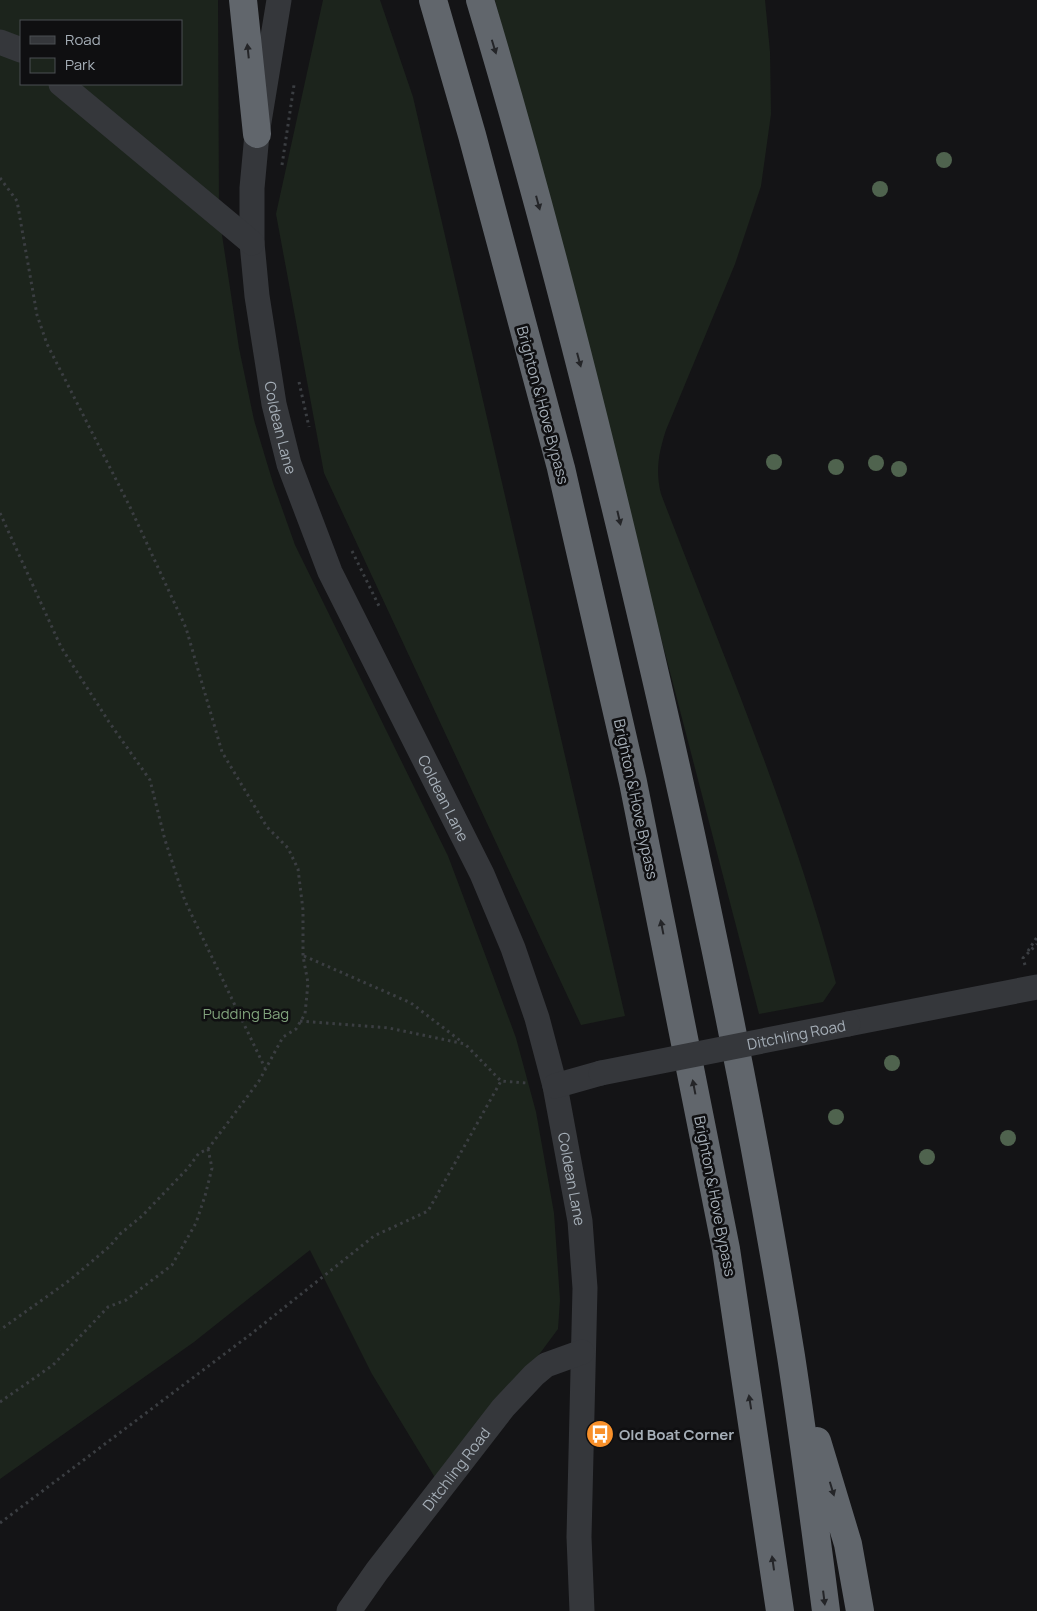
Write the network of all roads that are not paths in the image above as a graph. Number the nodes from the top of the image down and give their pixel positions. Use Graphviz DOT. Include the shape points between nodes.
graph roads {
  1 [pos="243,0"];
  2 [pos="279,0"];
  3 [pos="433,0"];
  4 [pos="480,0"];
  5 [pos="0,42"];
  6 [pos="20,50"];
  7 [pos="63,85"];
  8 [pos="257,134"];
  9 [pos="252,243"];
  10 [pos="1037,987"];
  11 [pos="556,1086"];
  12 [pos="582,1352"];
  13 [pos="791,1359"];
  14 [pos="349,1611"];
  15 [pos="582,1611"];
  16 [pos="780,1611"];
  17 [pos="826,1611"];
  18 [pos="860,1611"];
  8 -- 1 [label="highway, one-way"];
  2 -- 8 [label="street, Coldean Lane"];
  16 -- 3 [label="highway, Brighton & Hove Bypass, one-way" via="726,1249 633,782 561,468"];
  4 -- 13 [label="highway, one-way" via="515,118 604,458 659,690 718,960"];
  5 -- 6 [label="street"];
  7 -- 9 [label="street"];
  8 -- 9 [label="street, Coldean Lane" via="252,188"];
  9 -- 11 [label="street, Coldean Lane" via="264,349 289,464 330,572 482,874 513,948"];
  10 -- 11 [label="street, Ditchling Road, bridge" via="601,1073"];
  11 -- 12 [label="street, Coldean Lane" via="580,1221 585,1288"];
  12 -- 14 [label="street, Ditchling Road" via="546,1365 503,1408"];
  12 -- 15 [label="street, Coldean Lane" via="579,1537"];
  13 -- 17 [label="highway, one-way"];
  13 -- 18 [label="highway, one-way" via="848,1544"];
}
